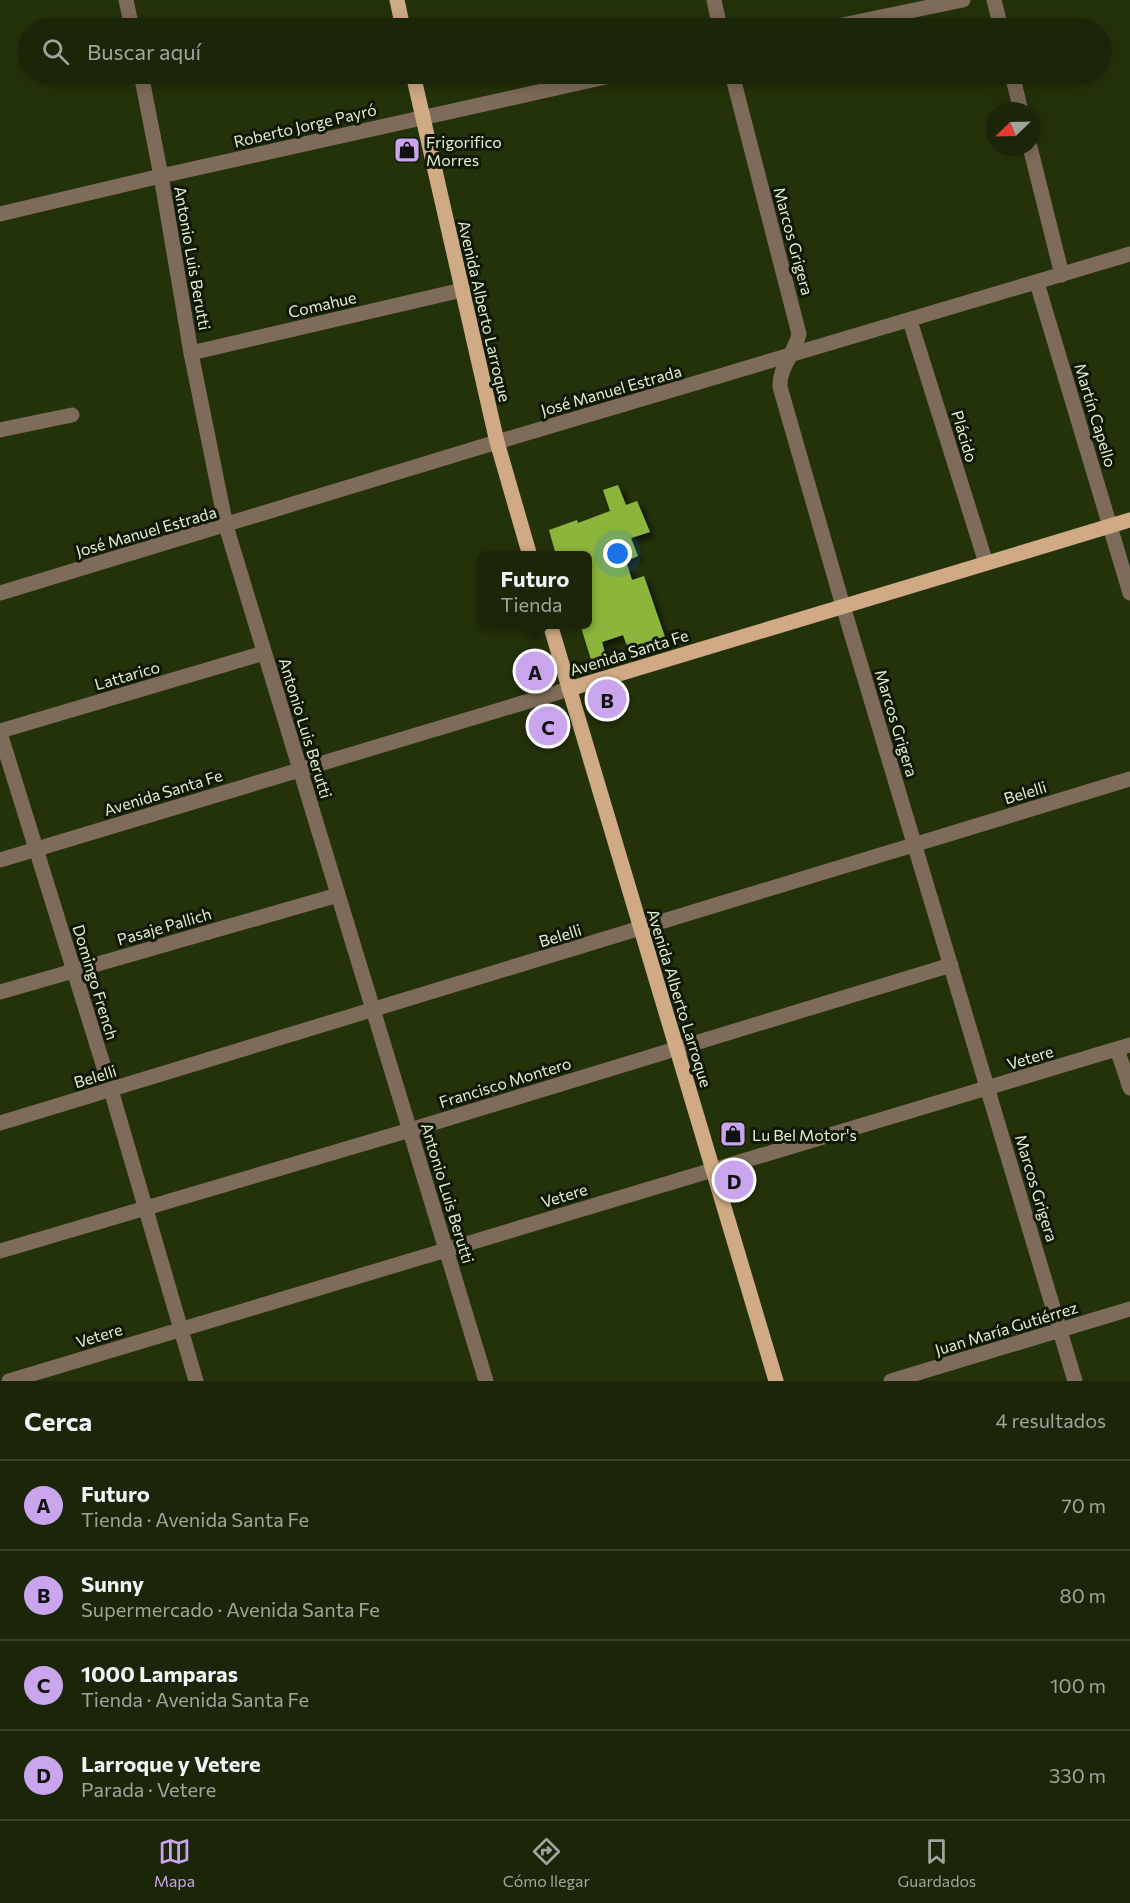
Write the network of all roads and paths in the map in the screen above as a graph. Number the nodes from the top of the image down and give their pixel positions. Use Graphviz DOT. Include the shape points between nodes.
graph roads {
  1 [pos="126,0"];
  2 [pos="398,0"];
  3 [pos="714,0"];
  4 [pos="963,0"];
  5 [pos="994,0"];
  6 [pos="130,18"];
  7 [pos="401,18"];
  8 [pos="718,18"];
  9 [pos="876,18"];
  10 [pos="998,18"];
  11 [pos="143,84"];
  12 [pos="415,84"];
  13 [pos="573,84"];
  14 [pos="735,84"];
  15 [pos="1015,84"];
  16 [pos="1020,102"];
  17 [pos="423,117"];
  18 [pos="1032,156"];
  19 [pos="161,176"];
  20 [pos="0,214"];
  21 [pos="1130,254"];
  22 [pos="1062,276"];
  23 [pos="1037,282"];
  24 [pos="462,290"];
  25 [pos="910,321"];
  26 [pos="191,353"];
  27 [pos="790,356"];
  28 [pos="72,415"];
  29 [pos="0,430"];
  30 [pos="497,442"];
  31 [pos="1130,520"];
  32 [pos="226,526"];
  33 [pos="1110,526"];
  34 [pos="529,551"];
  35 [pos="986,563"];
  36 [pos="0,593"];
  37 [pos="1130,593"];
  38 [pos="843,606"];
  39 [pos="551,629"];
  40 [pos="264,653"];
  41 [pos="569,689"];
  42 [pos="0,732"];
  43 [pos="300,770"];
  44 [pos="1130,779"];
  45 [pos="915,844"];
  46 [pos="35,849"];
  47 [pos="0,860"];
  48 [pos="338,895"];
  49 [pos="640,929"];
  50 [pos="951,965"];
  51 [pos="73,971"];
  52 [pos="0,992"];
  53 [pos="375,1011"];
  54 [pos="1124,1047"];
  55 [pos="676,1048"];
  56 [pos="988,1088"];
  57 [pos="1130,1088"];
  58 [pos="111,1090"];
  59 [pos="0,1123"];
  60 [pos="410,1130"];
  61 [pos="712,1169"];
  62 [pos="146,1209"];
  63 [pos="447,1250"];
  64 [pos="0,1251"];
  65 [pos="1130,1310"];
  66 [pos="181,1329"];
  67 [pos="1060,1330"];
  68 [pos="9,1381"];
  69 [pos="196,1381"];
  70 [pos="486,1381"];
  71 [pos="776,1381"];
  72 [pos="891,1381"];
  73 [pos="1075,1381"];
  1 -- 6 [label="street"];
  2 -- 7 [label="main road"];
  3 -- 8 [label="street"];
  4 -- 9 [label="street"];
  5 -- 10 [label="street"];
  11 -- 19 [label="street, Antonio Luis Berutti"];
  12 -- 17 [label="main road, Avenida Alberto Larroque"];
  13 -- 17 [label="street, Roberto Jorge Payró"];
  14 -- 27 [label="street, Marcos Grigera" via="799,334"];
  15 -- 16 [label="street"];
  17 -- 19 [label="street, Roberto Jorge Payró"];
  17 -- 24 [label="main road, Avenida Alberto Larroque"];
  18 -- 22 [label="street"];
  19 -- 20 [label="street, Roberto Jorge Payró"];
  19 -- 26 [label="street, Antonio Luis Berutti"];
  21 -- 22 [label="street, José Manuel Estrada"];
  22 -- 23 [label="street, José Manuel Estrada"];
  23 -- 25 [label="street, José Manuel Estrada"];
  23 -- 33 [label="street, Martín Capello"];
  24 -- 26 [label="street, Comahue"];
  24 -- 30 [label="main road, Avenida Alberto Larroque"];
  25 -- 27 [label="street, José Manuel Estrada"];
  25 -- 35 [label="street, Plácido"];
  26 -- 32 [label="street, Antonio Luis Berutti"];
  27 -- 30 [label="street, José Manuel Estrada"];
  27 -- 38 [label="street, Marcos Grigera" via="782,371 780,387"];
  28 -- 29 [label="street"];
  30 -- 32 [label="street, José Manuel Estrada"];
  30 -- 34 [label="main road, Avenida Alberto Larroque"];
  31 -- 33 [label="main road, Avenida Santa Fe"];
  32 -- 36 [label="street, José Manuel Estrada"];
  32 -- 40 [label="street, Antonio Luis Berutti"];
  33 -- 35 [label="main road, Avenida Santa Fe"];
  33 -- 37 [label="street, Martín Capello"];
  35 -- 38 [label="main road, Avenida Santa Fe"];
  38 -- 41 [label="main road, Avenida Santa Fe"];
  38 -- 45 [label="street, Marcos Grigera"];
  39 -- 41 [label="main road, Avenida Alberto Larroque"];
  40 -- 42 [label="street, Lattarico"];
  40 -- 43 [label="street, Antonio Luis Berutti"];
  41 -- 43 [label="street, Avenida Santa Fe"];
  41 -- 49 [label="main road, Avenida Alberto Larroque"];
  42 -- 46 [label="street, Domingo French"];
  43 -- 46 [label="street, Avenida Santa Fe"];
  43 -- 48 [label="street, Antonio Luis Berutti"];
  44 -- 45 [label="street, Belelli"];
  45 -- 49 [label="street, Belelli"];
  45 -- 50 [label="street, Marcos Grigera"];
  46 -- 47 [label="street, Avenida Santa Fe"];
  46 -- 51 [label="street, Domingo French"];
  48 -- 51 [label="street, Pasaje Pallich"];
  48 -- 53 [label="street, Antonio Luis Berutti"];
  49 -- 53 [label="street, Belelli"];
  49 -- 55 [label="main road, Avenida Alberto Larroque"];
  50 -- 55 [label="street, Francisco Montero"];
  50 -- 56 [label="street, Marcos Grigera"];
  51 -- 52 [label="street, Pasaje Pallich"];
  51 -- 58 [label="street, Domingo French"];
  53 -- 58 [label="street, Belelli"];
  53 -- 60 [label="street, Antonio Luis Berutti"];
  54 -- 56 [label="street, Vetere"];
  54 -- 57 [label="street"];
  55 -- 60 [label="street, Francisco Montero"];
  55 -- 61 [label="main road, Avenida Alberto Larroque"];
  56 -- 61 [label="street, Vetere"];
  56 -- 67 [label="street, Marcos Grigera"];
  58 -- 59 [label="street, Belelli"];
  58 -- 62 [label="street, Domingo French"];
  60 -- 62 [label="street, Francisco Montero"];
  60 -- 63 [label="street, Antonio Luis Berutti"];
  61 -- 63 [label="street, Vetere"];
  61 -- 71 [label="main road, Avenida Alberto Larroque"];
  62 -- 64 [label="street, Francisco Montero"];
  62 -- 66 [label="street, Domingo French"];
  63 -- 66 [label="street, Vetere"];
  63 -- 70 [label="street, Antonio Luis Berutti"];
  65 -- 67 [label="street, Juan María Gutiérrez"];
  66 -- 68 [label="street, Vetere"];
  66 -- 69 [label="street, Domingo French"];
  67 -- 72 [label="street, Juan María Gutiérrez"];
  67 -- 73 [label="street, Marcos Grigera"];
}
